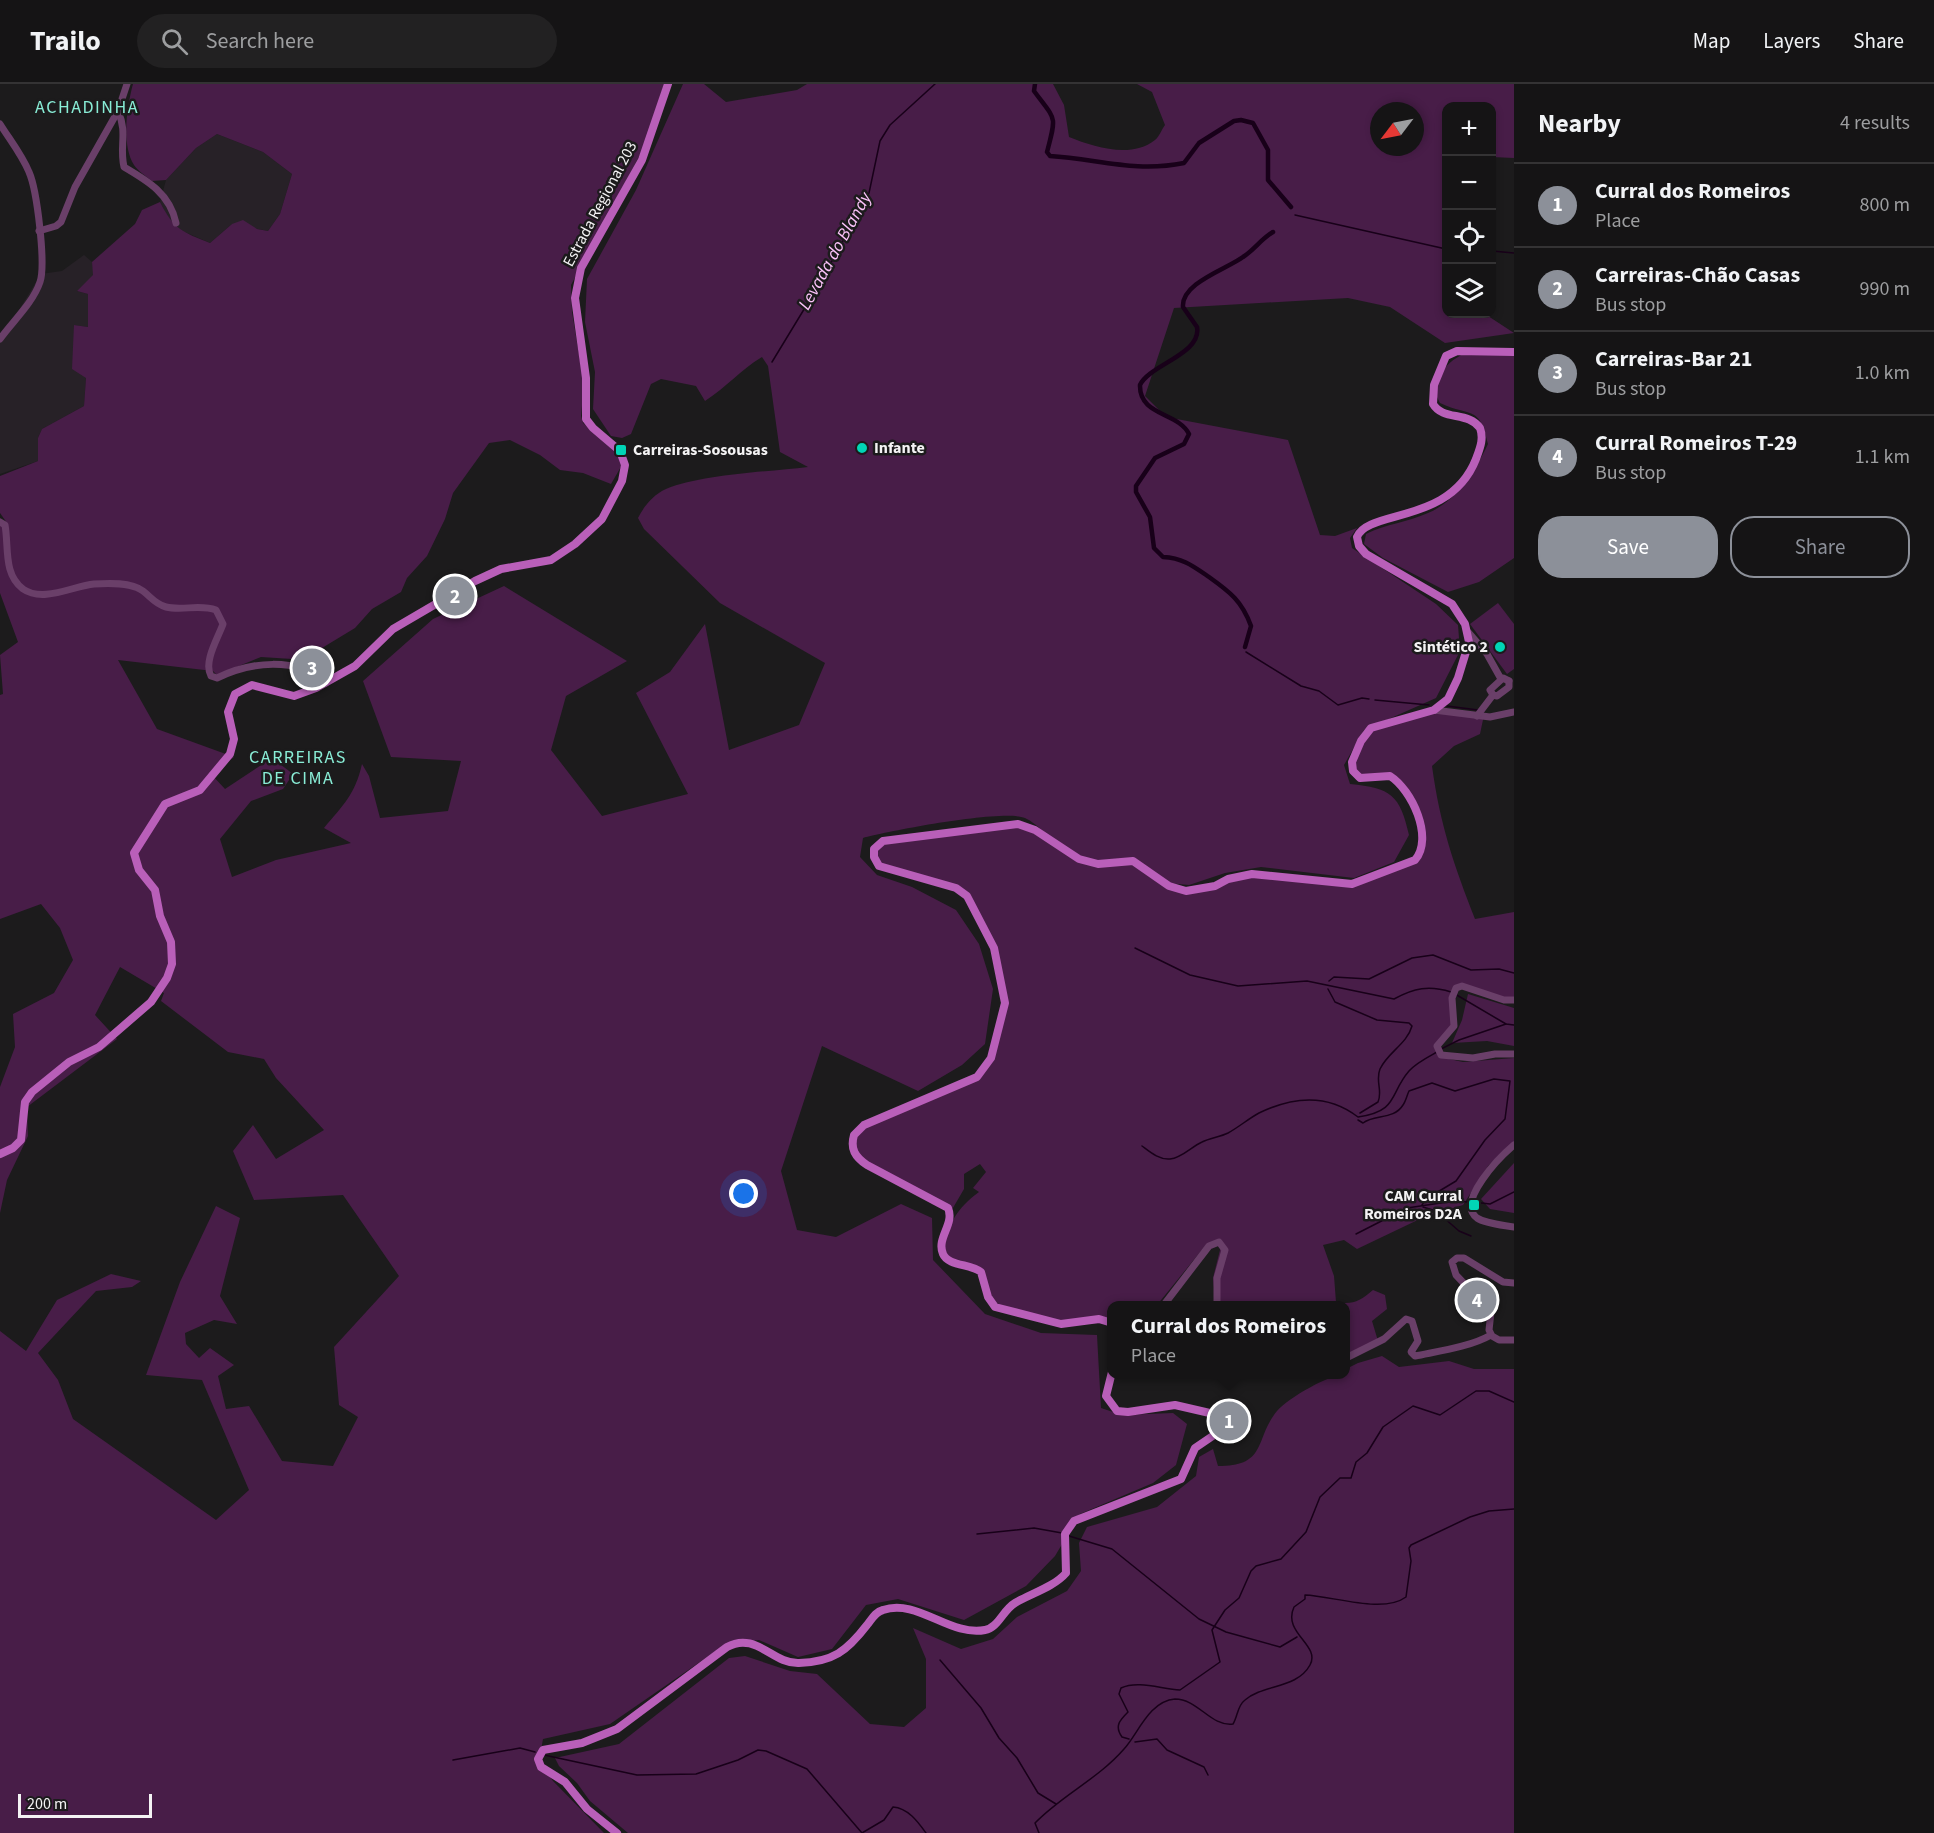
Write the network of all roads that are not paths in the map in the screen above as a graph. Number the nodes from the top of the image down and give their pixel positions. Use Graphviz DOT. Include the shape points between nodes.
graph roads {
  1 [pos="127,84"];
  2 [pos="668,84"];
  3 [pos="118,111"];
  4 [pos="0,124"];
  5 [pos="176,223"];
  6 [pos="39,231"];
  7 [pos="0,339"];
  8 [pos="1514,352"];
  9 [pos="0,522"];
  10 [pos="1468,633"];
  11 [pos="1508,679"];
  12 [pos="326,683"];
  13 [pos="1493,695"];
  14 [pos="1434,710"];
  15 [pos="1514,712"];
  16 [pos="1477,716"];
  17 [pos="1514,1000"];
  18 [pos="1514,1054"];
  19 [pos="1514,1145"];
  20 [pos="0,1154"];
  21 [pos="1514,1227"];
  22 [pos="1514,1283"];
  23 [pos="1166,1301"];
  24 [pos="1216,1301"];
  25 [pos="1107,1321"];
  26 [pos="1491,1335"];
  27 [pos="1514,1340"];
  28 [pos="1350,1356"];
  29 [pos="1110,1379"];
  30 [pos="617,1833"];
  1 -- 3 [label="street"];
  2 -- 12 [label="main road, Estrada Regional 203" via="642,160 581,268 576,288 586,378 586,419 620,451 625,465 602,519 551,560 508,568 475,580 393,629 355,666"];
  3 -- 5 [label="street" via="124,124 124,167 157,187"];
  3 -- 6 [label="street" via="75,187 62,222"];
  4 -- 6 [label="street" via="29,172"];
  6 -- 7 [label="street" via="40,282"];
  8 -- 10 [label="main road" via="1456,351 1446,356 1431,398 1435,408 1468,417 1479,428 1482,439 1473,465 1459,487 1441,501 1368,525 1357,537 1362,550 1452,604"];
  9 -- 12 [label="street" via="5,525 11,573 32,594 114,583 143,591 163,606 216,610 223,624 207,670 211,676 217,678 254,664 288,666 310,671"];
  10 -- 11 [label="street"];
  10 -- 14 [label="main road" via="1468,648 1455,687"];
  11 -- 13 [label="street" via="1509,687 1500,695"];
  11 -- 13 [label="street" via="1490,689"];
  12 -- 20 [label="main road, Estrada Regional 203" via="294,696 252,685 232,698 228,712 234,739 230,754 200,790 165,804 134,853 139,870 155,890 171,942 173,953 167,978 151,1002 99,1047 69,1062 32,1092 25,1102 21,1140"];
  13 -- 16 [label="street"];
  14 -- 16 [label="street"];
  14 -- 25 [label="main road" via="1371,728 1352,762 1353,771 1360,778 1393,777 1408,794 1418,812 1421,845 1415,860 1362,882 1339,884 1252,874 1186,891 1169,886 1133,861 1098,864 1079,859 1035,830 1018,824 883,841 874,849 879,866 956,888 967,896 994,948 1005,1003 984,1071 965,1083 864,1125 854,1135 853,1150 867,1165 948,1208 943,1253 949,1260 981,1272 995,1307 1061,1324"];
  15 -- 16 [label="street"];
  17 -- 18 [label="street" via="1462,986 1454,990 1454,1026 1438,1044 1439,1052 1473,1058"];
  19 -- 21 [label="street" via="1492,1166 1471,1203 1476,1218"];
  22 -- 26 [label="street" via="1503,1282 1467,1259 1459,1257 1452,1261 1456,1275 1491,1312"];
  23 -- 24 [label="street" via="1209,1246 1219,1242 1225,1250 1217,1278"];
  26 -- 27 [label="street" via="1499,1340"];
  26 -- 28 [label="street" via="1474,1345 1415,1356 1411,1352 1418,1341 1412,1321 1406,1319 1384,1339"];
  29 -- 30 [label="main road" via="1106,1396 1117,1411 1175,1405 1220,1418 1220,1431 1195,1448 1181,1479 1074,1521 1065,1534 1067,1569 1062,1577 1013,1604 985,1630 952,1626 905,1608 890,1608 875,1614 851,1646 835,1656 793,1663 754,1643 737,1643 617,1729 582,1743 543,1750 538,1759 542,1767 565,1782 587,1809"];
}
